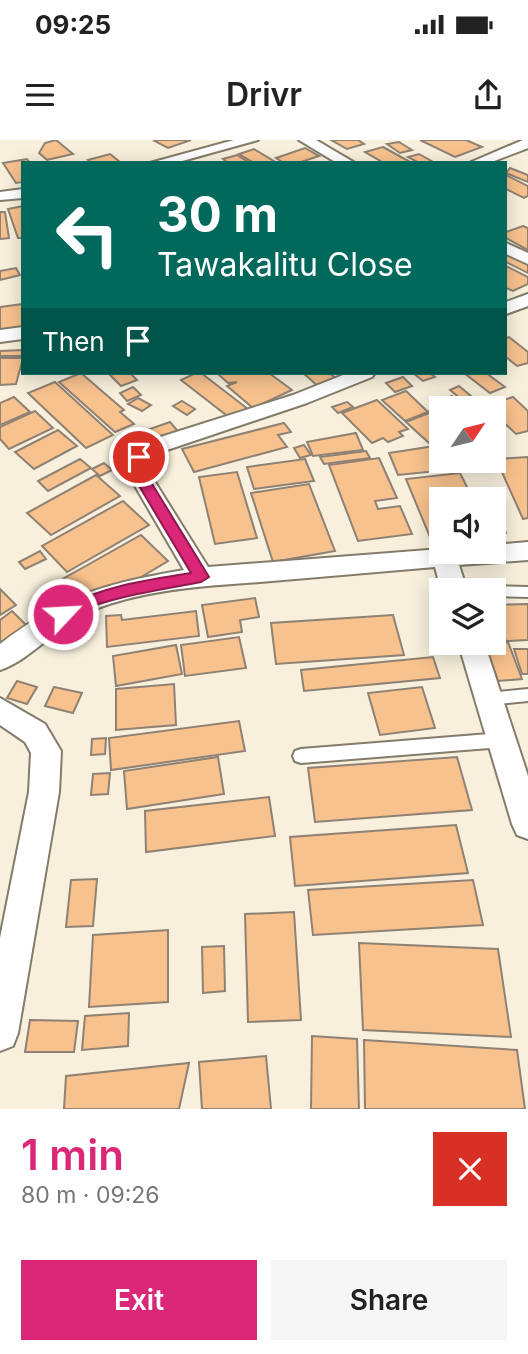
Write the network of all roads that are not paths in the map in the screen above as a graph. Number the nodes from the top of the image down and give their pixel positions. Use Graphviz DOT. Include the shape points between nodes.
graph roads {
  1 [pos="306,140"];
  2 [pos="242,141"];
  3 [pos="528,143"];
  4 [pos="165,161"];
  5 [pos="344,161"];
  6 [pos="481,161"];
  7 [pos="21,193"];
  8 [pos="0,197"];
  9 [pos="507,248"];
  10 [pos="528,259"];
  11 [pos="528,299"];
  12 [pos="507,309"];
  13 [pos="21,333"];
  14 [pos="0,336"];
  15 [pos="360,375"];
  16 [pos="528,551"];
  17 [pos="506,553"];
  18 [pos="429,560"];
  19 [pos="201,577"];
  20 [pos="506,592"];
  21 [pos="528,593"];
  22 [pos="475,655"];
  23 [pos="0,659"];
  24 [pos="528,695"];
  25 [pos="489,699"];
  26 [pos="0,710"];
  27 [pos="502,740"];
  28 [pos="301,756"];
  29 [pos="528,824"];
  30 [pos="0,1033"];
  1 -- 5 [label="street"];
  2 -- 4 [label="street"];
  3 -- 6 [label="street"];
  7 -- 8 [label="street"];
  9 -- 10 [label="street"];
  11 -- 12 [label="street"];
  13 -- 14 [label="street"];
  15 -- 19 [label="street" via="159,445 139,457 139,474"];
  16 -- 17 [label="street"];
  18 -- 19 [label="street"];
  19 -- 23 [label="street" via="130,589 83,603 44,625"];
  20 -- 21 [label="lane"];
  22 -- 25 [label="street"];
  24 -- 25 [label="lane"];
  25 -- 27 [label="street"];
  26 -- 30 [label="street" via="36,733 46,751 44,792"];
  27 -- 28 [label="lane"];
  27 -- 29 [label="street"];
}
